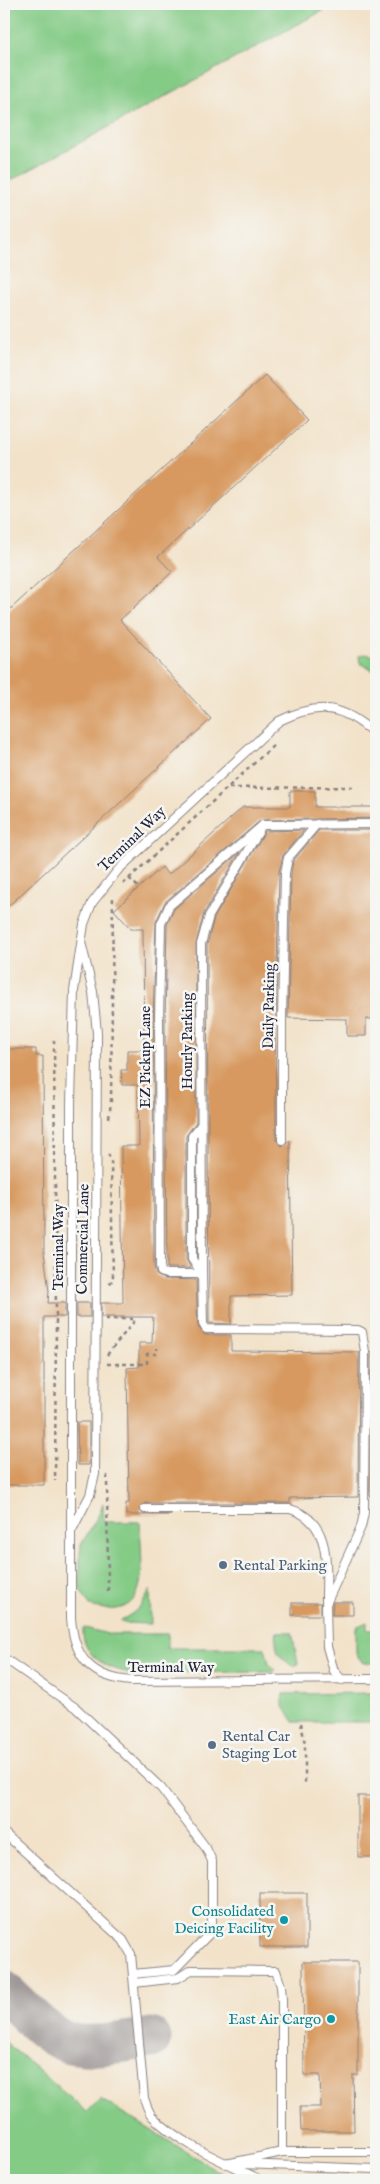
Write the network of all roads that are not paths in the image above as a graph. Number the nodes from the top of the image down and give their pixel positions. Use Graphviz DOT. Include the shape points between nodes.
graph roads {
  1 [pos="376,735"];
  2 [pos="318,824"];
  3 [pos="376,824"];
  4 [pos="263,825"];
  5 [pos="81,942"];
  6 [pos="282,1140"];
  7 [pos="202,1274"];
  8 [pos="145,1509"];
  9 [pos="71,1532"];
  10 [pos="326,1604"];
  11 [pos="4,1658"];
  12 [pos="376,1679"];
  13 [pos="342,1680"];
  14 [pos="4,1833"];
  15 [pos="133,1974"];
  16 [pos="134,1983"];
  17 [pos="282,2152"];
  18 [pos="376,2152"];
  19 [pos="226,2164"];
  20 [pos="376,2169"];
  21 [pos="262,2180"];
  1 -- 5 [label="lane, Terminal Way" via="346,713 330,709 314,708 279,721 100,890 84,924"];
  2 -- 3 [label="lane"];
  2 -- 4 [label="lane"];
  2 -- 6 [label="lane, Daily Parking" via="288,858 285,873"];
  4 -- 7 [label="lane, Hourly Parking" via="209,916 201,944"];
  4 -- 7 [label="lane, EZ Pickup Lane" via="169,906 161,924 160,1266 161,1272 166,1274"];
  5 -- 9 [label="lane, Terminal Way" via="72,1029"];
  5 -- 9 [label="lane, Commercial Lane" via="93,992 97,1033 95,1474 90,1495"];
  7 -- 10 [label="lane" via="203,1324 206,1329 362,1332 365,1362 364,1513 361,1527"];
  8 -- 10 [label="lane" via="299,1511 315,1524 323,1537"];
  9 -- 13 [label="lane, Terminal Way" via="73,1636 79,1651 97,1673 113,1680 132,1681"];
  10 -- 13 [label="lane" via="327,1646 334,1671"];
  11 -- 15 [label="lane" via="83,1715 161,1788 206,1848 212,1861 212,1931 174,1970"];
  12 -- 13 [label="lane, Terminal Way"];
  14 -- 15 [label="lane" via="123,1940 131,1954"];
  15 -- 16 [label="lane"];
  16 -- 17 [label="lane" via="178,1978 191,1970 276,1971 282,1999"];
  16 -- 19 [label="lane" via="144,2098 151,2115 181,2138"];
  17 -- 18 [label="lane"];
  17 -- 19 [label="lane"];
  19 -- 20 [label="lane"];
  19 -- 21 [label="lane"];
}
